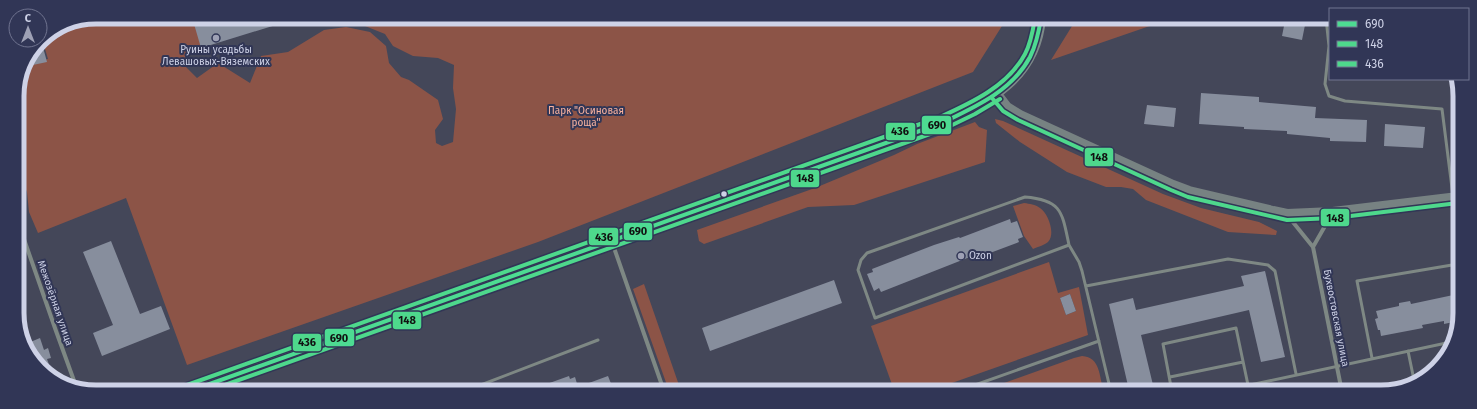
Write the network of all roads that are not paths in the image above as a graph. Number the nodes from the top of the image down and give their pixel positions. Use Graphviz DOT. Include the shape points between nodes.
graph roads {
  1 [pos="1040,24"];
  2 [pos="1327,24"];
  3 [pos="1329,46"];
  4 [pos="1329,46"];
  5 [pos="997,94"];
  6 [pos="1453,178"];
  7 [pos="1453,197"];
  8 [pos="1333,212"];
  9 [pos="1287,214"];
  10 [pos="24,239"];
  11 [pos="612,242"];
  12 [pos="1069,245"];
  13 [pos="1313,247"];
  14 [pos="1453,265"];
  15 [pos="1086,286"];
  16 [pos="598,340"];
  17 [pos="1099,341"];
  18 [pos="1446,343"];
  19 [pos="1408,351"];
  20 [pos="1372,358"];
  21 [pos="1243,362"];
  22 [pos="1337,367"];
  23 [pos="1296,374"];
  24 [pos="1170,378"];
  25 [pos="1414,378"];
  26 [pos="74,382"];
  27 [pos="203,385"];
  28 [pos="481,385"];
  29 [pos="662,385"];
  30 [pos="975,385"];
  31 [pos="1109,385"];
  32 [pos="1171,385"];
  33 [pos="1248,385"];
  34 [pos="1341,385"];
  1 -- 5 [label="main road" via="1033,51 1023,68"];
  2 -- 3 [label="lane"];
  4 -- 6 [label="lane" via="1325,84 1329,96 1345,101 1442,109"];
  5 -- 9 [label="main road" via="1007,107 1020,116 1173,185"];
  5 -- 11 [label="main road" via="942,123"];
  7 -- 8 [label="main road"];
  8 -- 9 [label="main road"];
  8 -- 13 [label="street"];
  9 -- 13 [label="street, Бухвостовская улица"];
  10 -- 26 [label="street, Межозёрная улица"];
  11 -- 27 [label="main road"];
  11 -- 29 [label="street"];
  12 -- 12 [label="lane" via="1063,217 1053,204 1041,198 1025,197 867,254 860,260 858,270 875,318"];
  12 -- 15 [label="lane" via="1079,262"];
  13 -- 22 [label="street, Бухвостовская улица"];
  14 -- 20 [label="lane" via="1357,281"];
  15 -- 17 [label="lane"];
  15 -- 23 [label="lane" via="1228,258 1268,265 1275,271"];
  16 -- 28 [label="lane"];
  17 -- 30 [label="lane"];
  17 -- 31 [label="lane"];
  18 -- 19 [label="lane"];
  19 -- 20 [label="lane"];
  19 -- 25 [label="lane"];
  20 -- 22 [label="lane"];
  21 -- 24 [label="lane"];
  21 -- 24 [label="lane" via="1236,328 1163,344"];
  21 -- 33 [label="lane"];
  22 -- 23 [label="lane"];
  22 -- 34 [label="street, Бухвостовская улица"];
  23 -- 33 [label="lane"];
  24 -- 32 [label="lane"];
}
